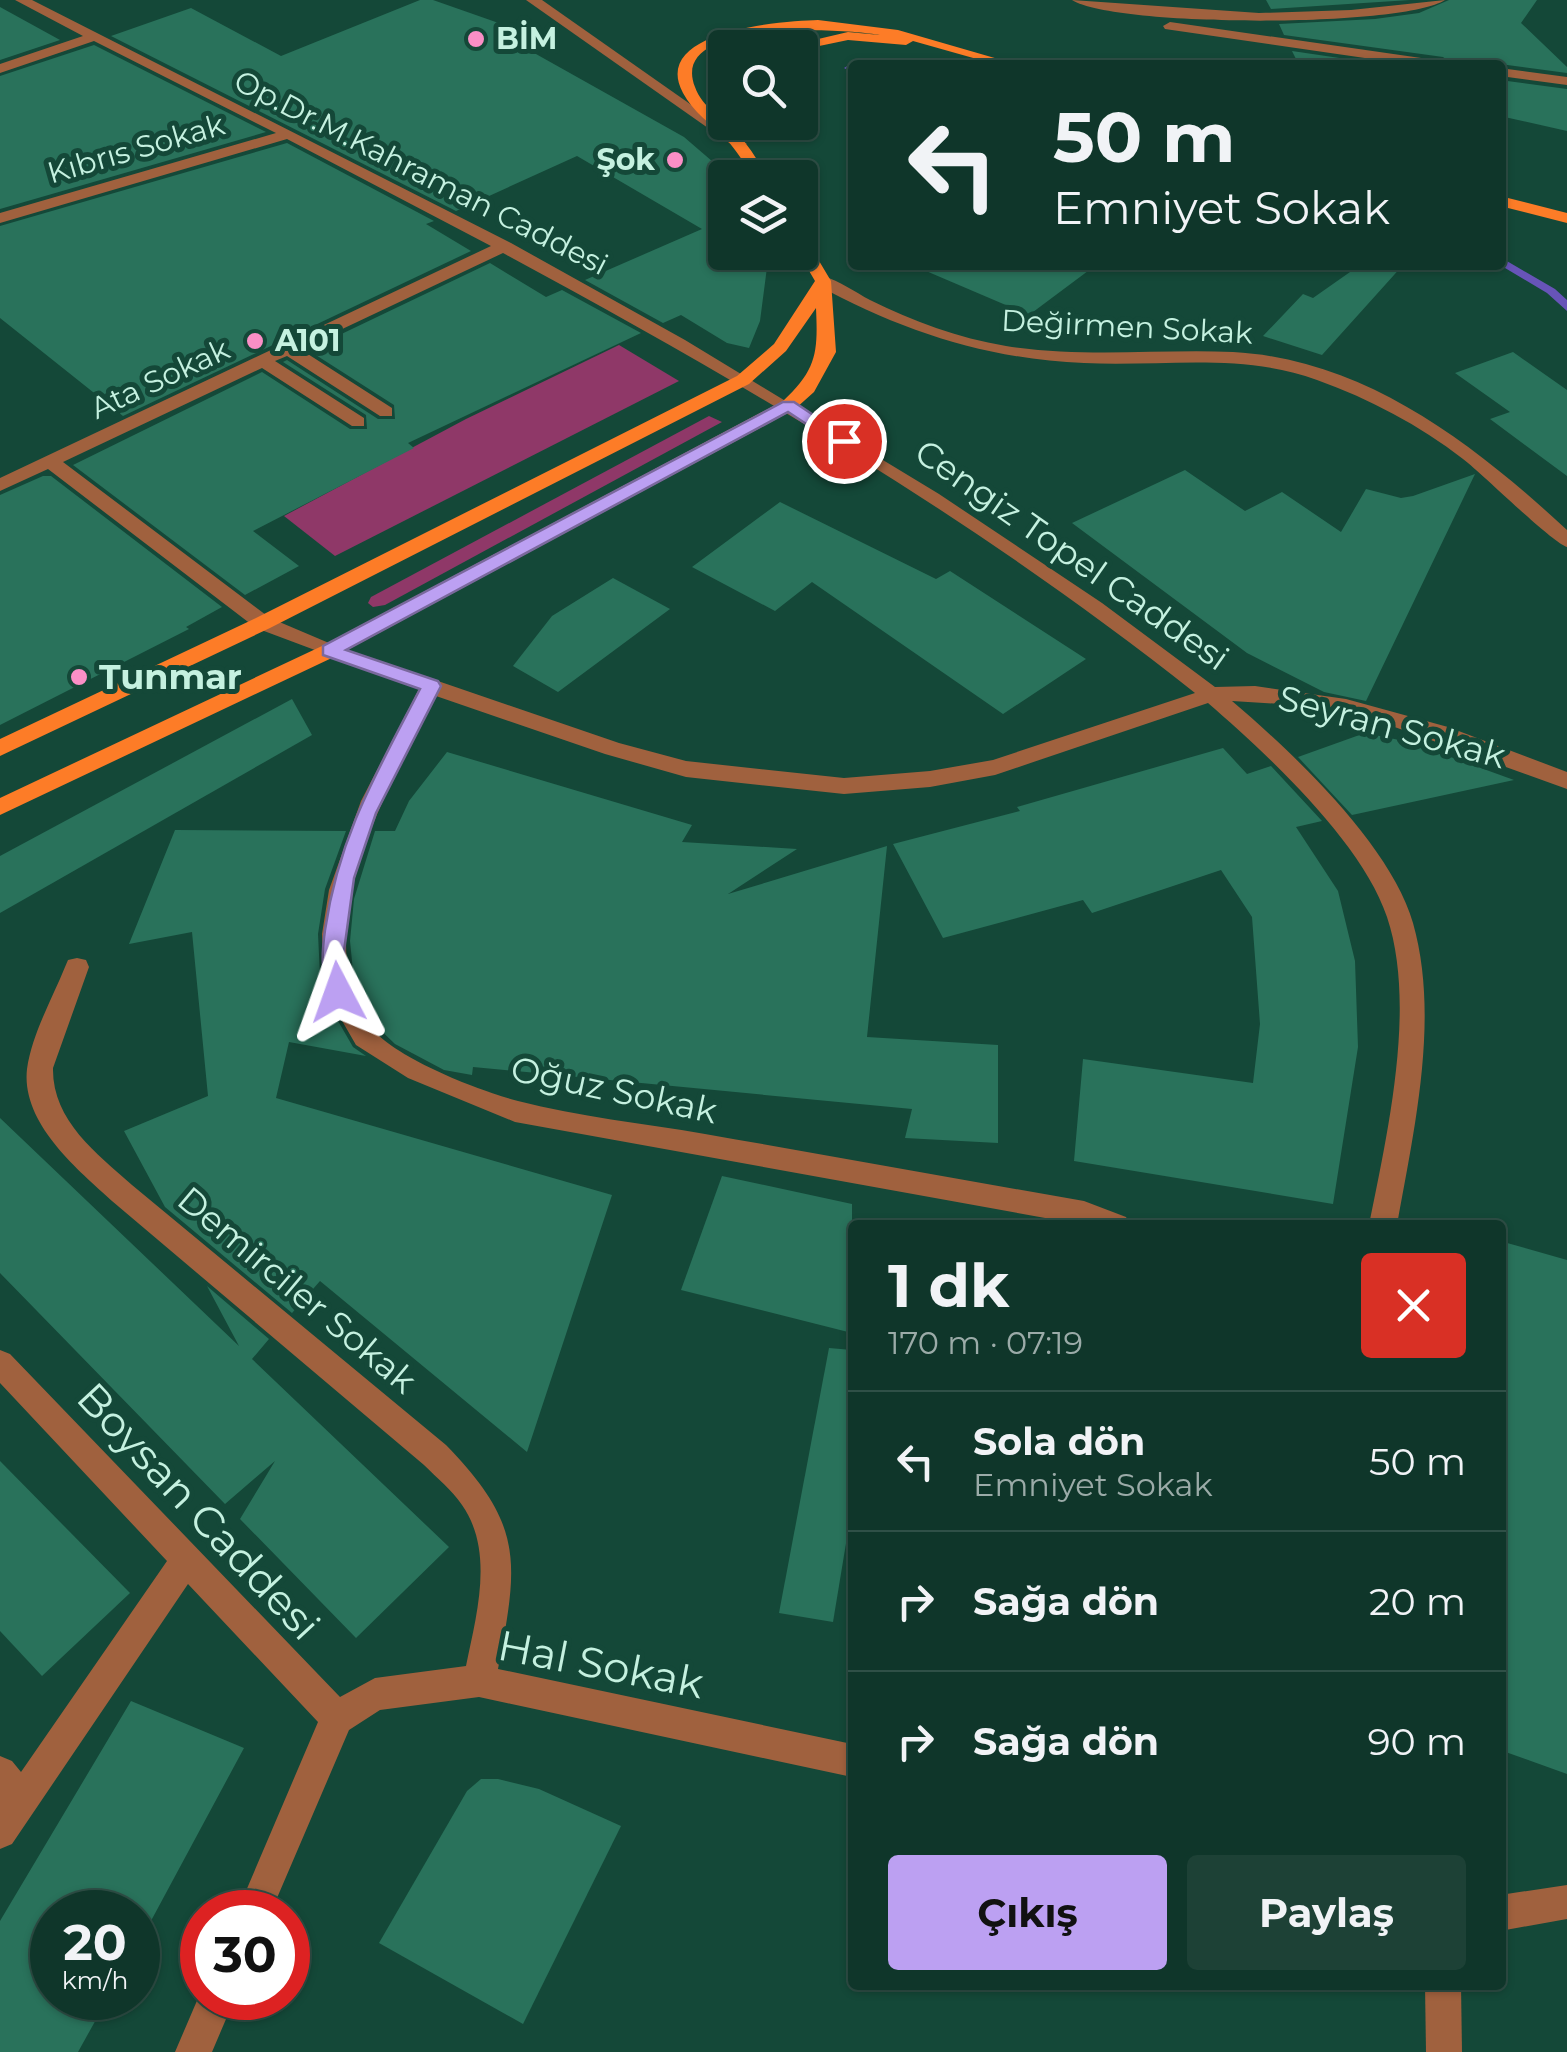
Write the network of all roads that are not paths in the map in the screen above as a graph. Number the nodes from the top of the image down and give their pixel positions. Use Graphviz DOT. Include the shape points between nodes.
graph roads {
  1 [pos="22,0"];
  2 [pos="532,0"];
  3 [pos="1079,0"];
  4 [pos="1438,0"];
  5 [pos="1134,9"];
  6 [pos="96,36"];
  7 [pos="818,42"];
  8 [pos="966,50"];
  9 [pos="997,60"];
  10 [pos="1406,60"];
  11 [pos="0,70"];
  12 [pos="1506,73"];
  13 [pos="1567,81"];
  14 [pos="287,134"];
  15 [pos="740,140"];
  16 [pos="740,144"];
  17 [pos="750,160"];
  18 [pos="1506,203"];
  19 [pos="0,218"];
  20 [pos="1567,218"];
  21 [pos="506,246"];
  22 [pos="816,270"];
  23 [pos="823,282"];
  24 [pos="288,348"];
  25 [pos="263,361"];
  26 [pos="743,380"];
  27 [pos="788,405"];
  28 [pos="386,412"];
  29 [pos="358,422"];
  30 [pos="49,461"];
  31 [pos="0,485"];
  32 [pos="1567,541"];
  33 [pos="263,623"];
  34 [pos="329,651"];
  35 [pos="432,686"];
  36 [pos="1214,694"];
  37 [pos="0,748"];
  38 [pos="1567,781"];
  39 [pos="0,807"];
  40 [pos="76,966"];
  41 [pos="1103,1220"];
  42 [pos="1384,1220"];
  43 [pos="0,1363"];
  44 [pos="188,1559"];
  45 [pos="479,1681"];
  46 [pos="337,1718"];
  47 [pos="848,1760"];
  48 [pos="0,1773"];
  49 [pos="24,1799"];
  50 [pos="0,1832"];
  51 [pos="263,1890"];
  52 [pos="1567,1902"];
  53 [pos="1506,1912"];
  54 [pos="1443,1990"];
  55 [pos="207,2020"];
  56 [pos="193,2052"];
  57 [pos="1444,2052"];
  1 -- 6 [label="street, Op.Dr.M.Kahraman Caddesi"];
  2 -- 16 [label="street"];
  3 -- 5 [label="street"];
  4 -- 5 [label="street" via="1403,9 1278,15"];
  5 -- 10 [label="street" via="1180,29"];
  6 -- 11 [label="street"];
  6 -- 14 [label="street, Op.Dr.M.Kahraman Caddesi"];
  7 -- 8 [label="main road" via="848,36"];
  8 -- 9 [label="main road"];
  8 -- 16 [label="main road" via="852,15 803,13 736,28 695,54 685,80"];
  12 -- 13 [label="street"];
  14 -- 19 [label="street, Kıbrıs Sokak"];
  14 -- 21 [label="street, Op.Dr.M.Kahraman Caddesi"];
  15 -- 16 [label="main road"];
  16 -- 17 [label="main road"];
  18 -- 20 [label="main road"];
  21 -- 24 [label="street, Ata Sokak"];
  21 -- 26 [label="street, Op.Dr.M.Kahraman Caddesi"];
  22 -- 23 [label="main road"];
  23 -- 26 [label="main road" via="786,344"];
  23 -- 27 [label="main road" via="826,352 808,388"];
  23 -- 32 [label="street, Değirmen Sokak" via="907,325 992,350 1123,359 1235,356 1320,376 1373,396 1452,440"];
  24 -- 25 [label="street, Ata Sokak"];
  24 -- 28 [label="street"];
  25 -- 29 [label="street"];
  25 -- 30 [label="street, Ata Sokak"];
  26 -- 27 [label="street, Op.Dr.M.Kahraman Caddesi"];
  26 -- 33 [label="main road"];
  27 -- 34 [label="main road"];
  27 -- 36 [label="street, Cengiz Topel Caddesi" via="996,539"];
  30 -- 31 [label="street, Ata Sokak"];
  30 -- 33 [label="street, Seyran Sokak"];
  33 -- 34 [label="street, Seyran Sokak"];
  33 -- 37 [label="main road"];
  34 -- 35 [label="street, Seyran Sokak"];
  34 -- 39 [label="main road"];
  35 -- 36 [label="street, Seyran Sokak" via="686,770 844,786 995,767"];
  35 -- 41 [label="street, Oğuz Sokak" via="366,813 343,878 333,951 338,992 363,1036 433,1078 514,1111"];
  36 -- 38 [label="street, Seyran Sokak" via="1288,694 1500,752"];
  36 -- 42 [label="street, Cengiz Topel Caddesi" via="1310,786 1373,866 1402,922 1410,999"];
  40 -- 45 [label="street, Demirciler Sokak" via="39,1072 46,1107 76,1151 436,1456 476,1500 494,1539 498,1577"];
  43 -- 44 [label="street, Boysan Caddesi"];
  44 -- 46 [label="street, Boysan Caddesi"];
  44 -- 49 [label="street"];
  45 -- 46 [label="street, Hal Sokak" via="375,1694"];
  45 -- 47 [label="street, Hal Sokak"];
  46 -- 51 [label="street"];
  48 -- 49 [label="street"];
  49 -- 50 [label="street"];
  52 -- 53 [label="street"];
  54 -- 57 [label="street"];
  55 -- 56 [label="street"];
}
